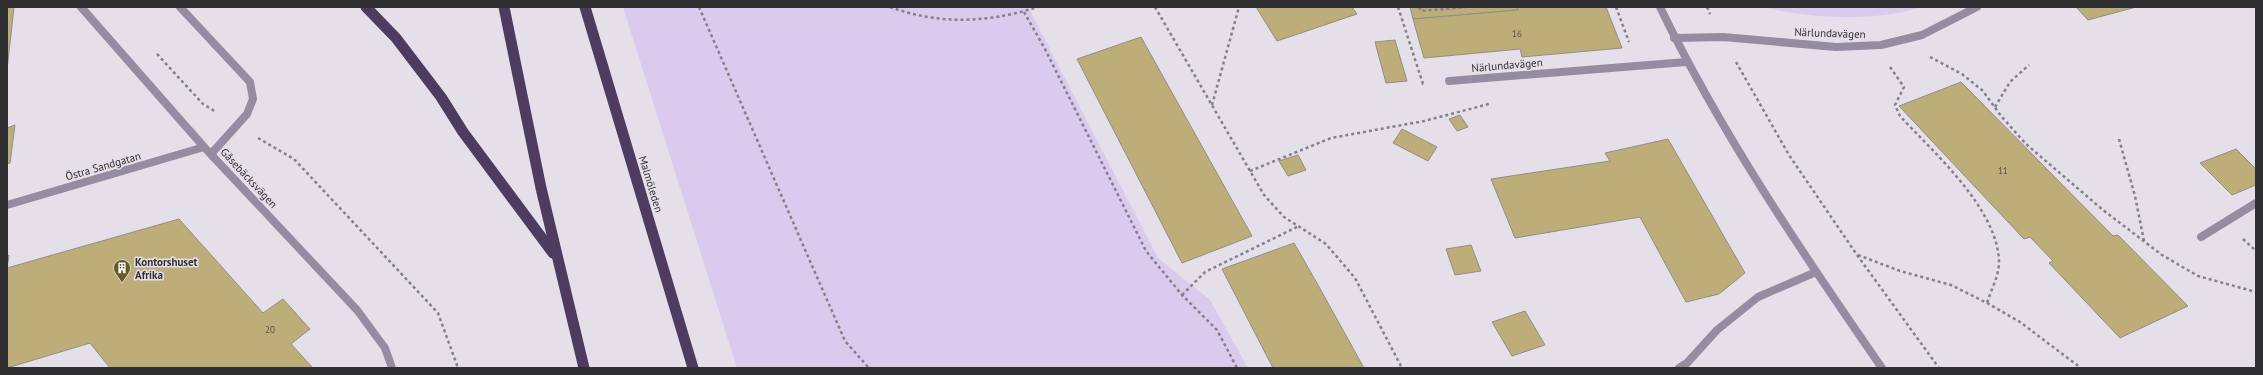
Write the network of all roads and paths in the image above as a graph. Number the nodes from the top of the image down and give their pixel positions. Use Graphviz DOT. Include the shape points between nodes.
graph roads {
  1 [pos="81,7"];
  2 [pos="180,7"];
  3 [pos="366,7"];
  4 [pos="504,7"];
  5 [pos="585,7"];
  6 [pos="699,7"];
  7 [pos="890,7"];
  8 [pos="1038,7"];
  9 [pos="1155,7"];
  10 [pos="1239,7"];
  11 [pos="1398,7"];
  12 [pos="1419,7"];
  13 [pos="1466,7"];
  14 [pos="1616,7"];
  15 [pos="1660,7"];
  16 [pos="1707,7"];
  17 [pos="1977,7"];
  18 [pos="1024,12"];
  19 [pos="1721,37"];
  20 [pos="1674,38"];
  21 [pos="1901,42"];
  22 [pos="1875,45"];
  23 [pos="156,53"];
  24 [pos="1686,62"];
  25 [pos="1638,65"];
  26 [pos="2029,65"];
  27 [pos="1449,81"];
  28 [pos="1490,103"];
  29 [pos="1212,106"];
  30 [pos="1995,107"];
  31 [pos="237,125"];
  32 [pos="2119,139"];
  33 [pos="204,147"];
  34 [pos="211,154"];
  35 [pos="1250,171"];
  36 [pos="2256,203"];
  37 [pos="7,205"];
  38 [pos="1299,226"];
  39 [pos="2201,237"];
  40 [pos="2144,242"];
  41 [pos="1857,255"];
  42 [pos="556,256"];
  43 [pos="1816,272"];
  44 [pos="2256,292"];
  45 [pos="1182,295"];
  46 [pos="1987,303"];
  47 [pos="392,368"];
  48 [pos="458,368"];
  49 [pos="584,368"];
  50 [pos="693,368"];
  51 [pos="869,368"];
  52 [pos="1237,368"];
  53 [pos="1402,368"];
  54 [pos="1679,368"];
  55 [pos="1882,368"];
  56 [pos="1939,368"];
  57 [pos="2081,368"];
  1 -- 33 [label="street, Gåsebäcksvägen"];
  2 -- 31 [label="street" via="250,82 253,99 247,114"];
  3 -- 42 [label="highway" via="396,38"];
  4 -- 42 [label="highway"];
  5 -- 50 [label="highway, Malmöleden"];
  6 -- 51 [label="path" via="845,340"];
  7 -- 18 [label="path" via="927,18 963,23 995,20"];
  8 -- 18 [label="path"];
  9 -- 29 [label="path"];
  10 -- 29 [label="path"];
  11 -- 27 [label="path" via="1423,84"];
  12 -- 13 [label="path" via="1421,11"];
  14 -- 25 [label="path"];
  15 -- 20 [label="street"];
  16 -- 19 [label="path"];
  17 -- 21 [label="street, Närlundavägen" via="1925,34"];
  18 -- 45 [label="path" via="1146,251"];
  19 -- 20 [label="street, Närlundavägen"];
  19 -- 22 [label="street, Närlundavägen" via="1816,46"];
  19 -- 41 [label="path" via="1789,155"];
  20 -- 24 [label="street"];
  21 -- 22 [label="street, Närlundavägen"];
  21 -- 30 [label="path" via="1962,74 1983,91"];
  22 -- 46 [label="path" via="1904,87 1894,105 1900,116 1969,194 1994,231 2000,262"];
  23 -- 31 [label="path" via="203,104"];
  24 -- 25 [label="street, Närlundavägen"];
  24 -- 43 [label="street" via="1709,105"];
  25 -- 27 [label="street, Närlundavägen"];
  26 -- 30 [label="path" via="2010,82"];
  28 -- 35 [label="path" via="1424,121 1331,138"];
  29 -- 35 [label="path"];
  30 -- 40 [label="path" via="2026,144"];
  31 -- 34 [label="street"];
  31 -- 48 [label="path" via="294,159 438,312"];
  32 -- 40 [label="path" via="2136,196"];
  33 -- 34 [label="street, Gåsebäcksvägen"];
  33 -- 37 [label="street, Östra Sandgatan"];
  34 -- 47 [label="street, Gåsebäcksvägen" via="358,310 385,348"];
  35 -- 38 [label="path" via="1264,194 1284,217"];
  36 -- 39 [label="street"];
  38 -- 45 [label="path" via="1205,272"];
  38 -- 53 [label="path" via="1326,244 1355,278"];
  40 -- 44 [label="path" via="2198,276"];
  41 -- 46 [label="path" via="1900,271 1951,285"];
  41 -- 56 [label="path"];
  42 -- 49 [label="highway"];
  43 -- 54 [label="street" via="1758,297 1717,330 1687,363"];
  43 -- 55 [label="street"];
  45 -- 52 [label="path" via="1217,330"];
  46 -- 57 [label="path" via="2020,322"];
}
